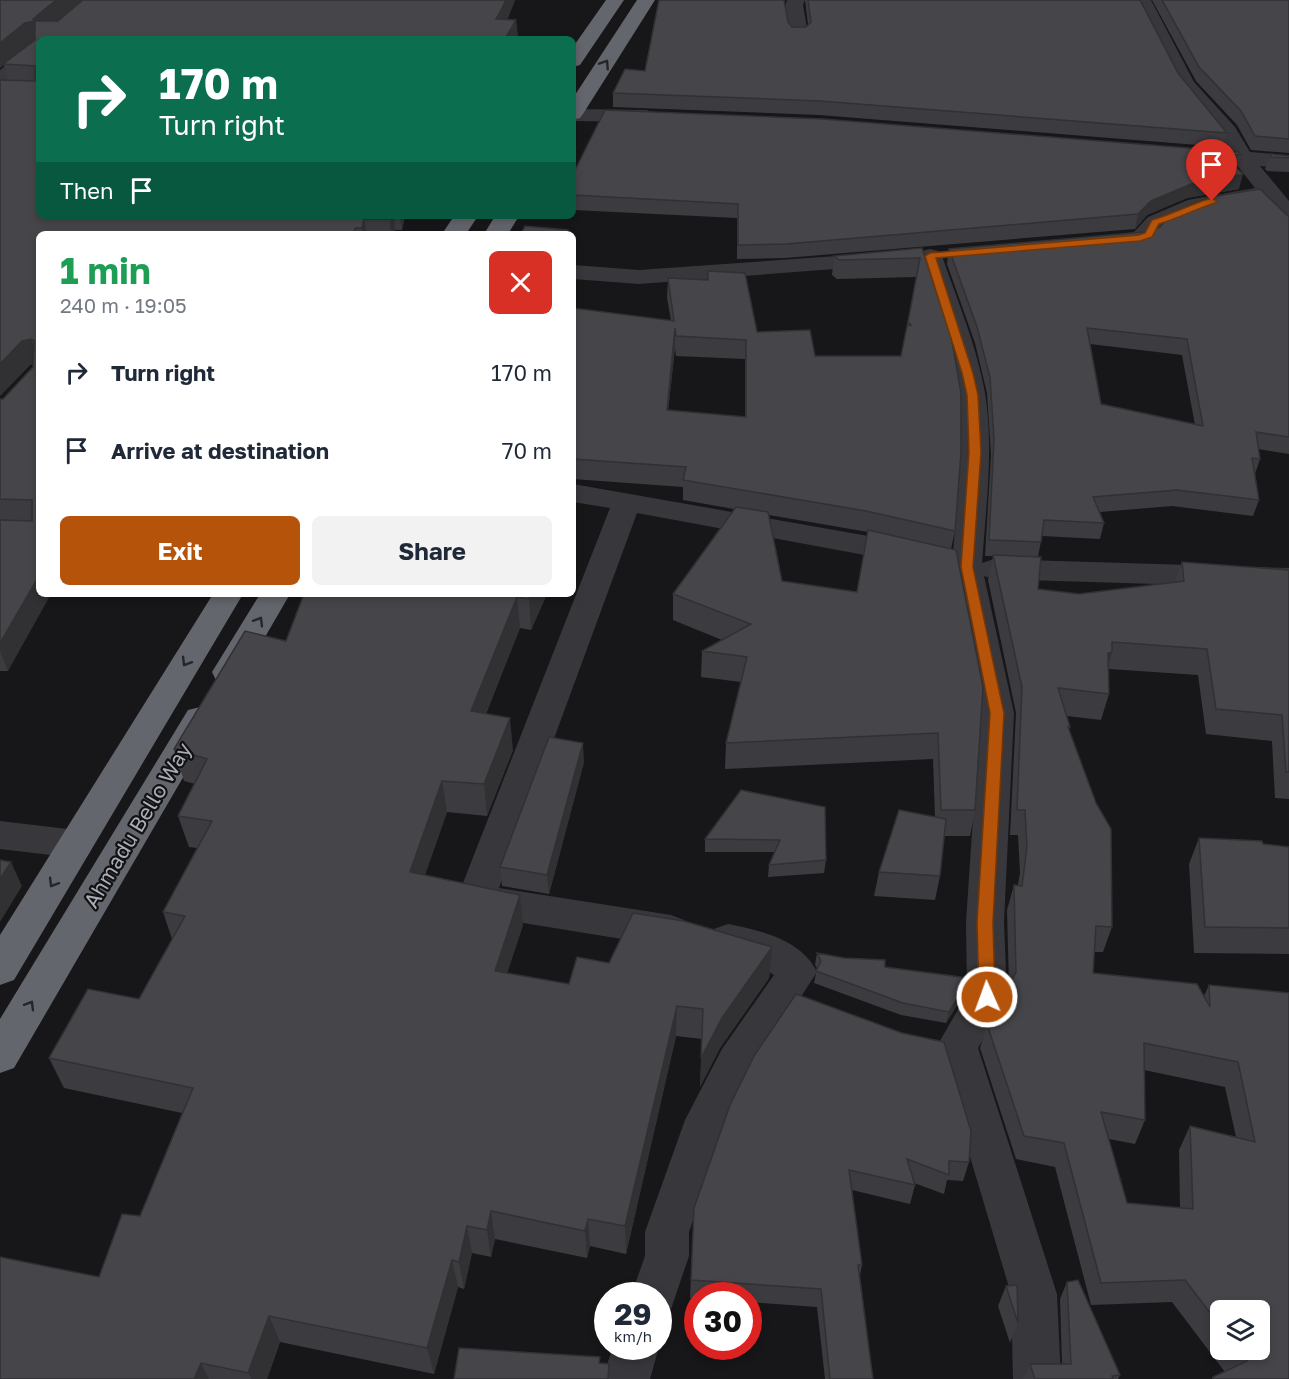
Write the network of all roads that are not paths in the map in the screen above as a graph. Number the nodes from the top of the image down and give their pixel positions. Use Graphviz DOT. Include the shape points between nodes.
graph roads {
  1 [pos="615,0"];
  2 [pos="646,0"];
  3 [pos="796,0"];
  4 [pos="1138,0"];
  5 [pos="798,34"];
  6 [pos="36,51"];
  7 [pos="576,57"];
  8 [pos="0,80"];
  9 [pos="576,109"];
  10 [pos="576,114"];
  11 [pos="668,117"];
  12 [pos="1177,152"];
  13 [pos="1243,159"];
  14 [pos="1289,162"];
  15 [pos="1270,193"];
  16 [pos="1289,216"];
  17 [pos="1094,242"];
  18 [pos="576,272"];
  19 [pos="576,494"];
  20 [pos="627,502"];
  21 [pos="948,562"];
  22 [pos="1289,578"];
  23 [pos="226,597"];
  24 [pos="273,597"];
  25 [pos="0,835"];
  26 [pos="76,843"];
  27 [pos="0,969"];
  28 [pos="0,1055"];
  29 [pos="659,1282"];
  30 [pos="632,1360"];
  31 [pos="626,1379"];
  32 [pos="1037,1379"];
  1 -- 7 [label="highway"];
  9 -- 2 [label="highway, one-way"];
  3 -- 5 [label="street"];
  4 -- 13 [label="street" via="1144,4 1186,86 1227,132"];
  6 -- 8 [label="street"];
  10 -- 11 [label="street"];
  12 -- 13 [label="street"];
  13 -- 14 [label="street"];
  13 -- 15 [label="street"];
  15 -- 16 [label="street"];
  15 -- 17 [label="street" via="1185,209 1156,222 1148,235 1140,238"];
  18 -- 21 [label="street" via="639,277 942,255 972,395 975,452"];
  19 -- 20 [label="street"];
  20 -- 21 [label="street" via="863,543"];
  20 -- 29 [label="street" via="480,888 486,899 499,904 762,947 798,972 801,997 736,1062 706,1120 667,1232 668,1256"];
  21 -- 22 [label="street" via="1100,574"];
  21 -- 32 [label="street" via="997,713 985,922 987,997 940,1042 1034,1294"];
  23 -- 26 [label="highway, Ahmadu Bello Way, one-way"];
  28 -- 24 [label="highway, Ahmadu Bello Way, one-way"];
  25 -- 26 [label="street"];
  26 -- 27 [label="highway, Ahmadu Bello Way, one-way"];
  30 -- 31 [label="street"];
}
